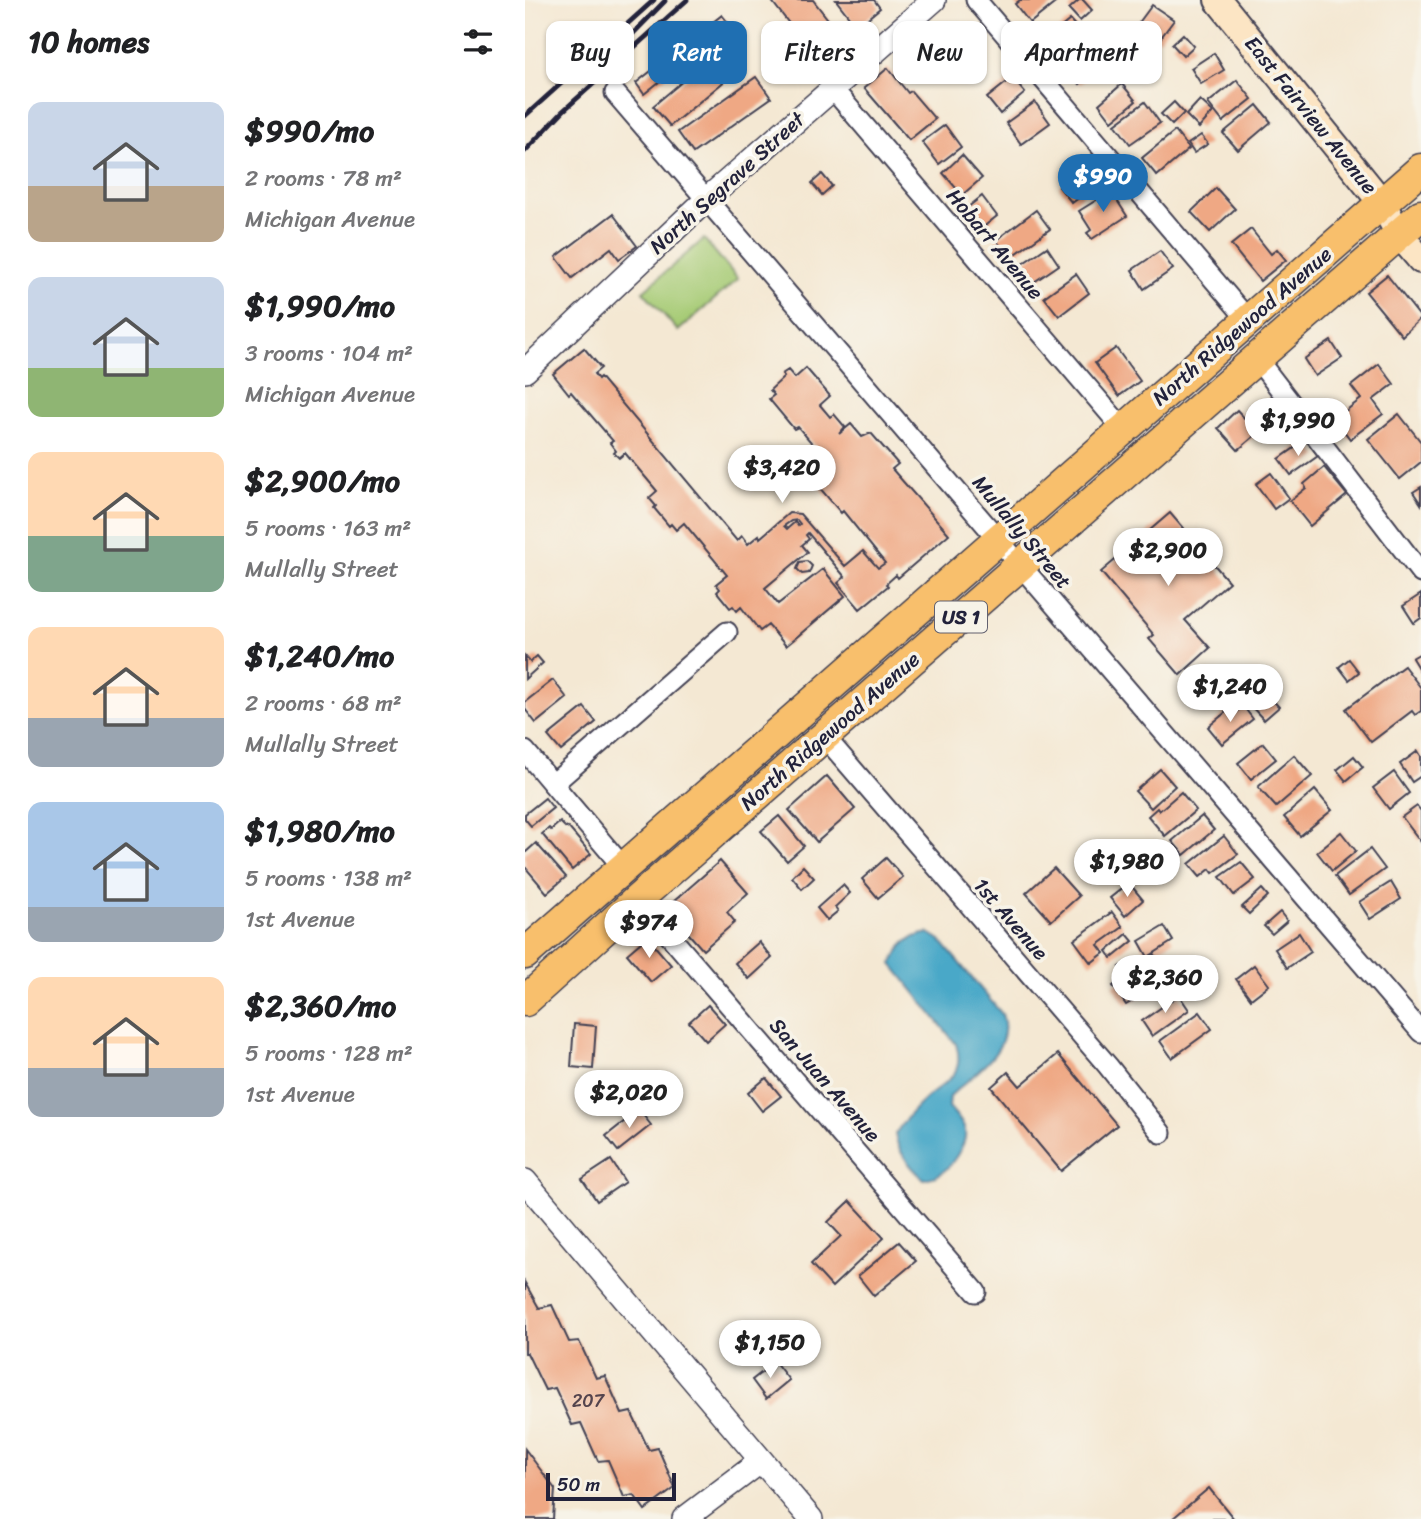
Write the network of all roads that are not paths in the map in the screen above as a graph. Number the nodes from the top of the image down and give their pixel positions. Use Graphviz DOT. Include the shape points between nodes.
graph roads {
  1 [pos="934,0"];
  2 [pos="976,0"];
  3 [pos="1218,0"];
  4 [pos="832,88"];
  5 [pos="615,93"];
  6 [pos="1421,169"];
  7 [pos="707,199"];
  8 [pos="1382,203"];
  9 [pos="1410,225"];
  10 [pos="1421,260"];
  11 [pos="1249,321"];
  12 [pos="1257,359"];
  13 [pos="525,371"];
  14 [pos="1124,430"];
  15 [pos="999,538"];
  16 [pos="1021,565"];
  17 [pos="1421,573"];
  18 [pos="727,632"];
  19 [pos="824,736"];
  20 [pos="525,751"];
  21 [pos="553,784"];
  22 [pos="622,866"];
  23 [pos="638,899"];
  24 [pos="525,954"];
  25 [pos="525,1001"];
  26 [pos="1421,1032"];
  27 [pos="1161,1133"];
  28 [pos="525,1181"];
  29 [pos="975,1292"];
  30 [pos="761,1461"];
  31 [pos="684,1519"];
  32 [pos="811,1519"];
  1 -- 4 [label="street, North Segrave Street"];
  2 -- 11 [label="street"];
  3 -- 8 [label="main road, East Fairview Avenue"];
  4 -- 7 [label="street, North Segrave Street"];
  4 -- 14 [label="street, Hobart Avenue"];
  5 -- 7 [label="street, Mullally Street"];
  6 -- 8 [label="main road, North Ridgewood Avenue / US 1"];
  7 -- 13 [label="street, North Segrave Street"];
  7 -- 15 [label="street, Mullally Street"];
  8 -- 9 [label="main road, East Fairview Avenue"];
  8 -- 11 [label="main road, North Ridgewood Avenue / US 1"];
  9 -- 10 [label="main road, East Fairview Avenue"];
  9 -- 12 [label="main road, North Ridgewood Avenue / US 1"];
  11 -- 14 [label="main road, North Ridgewood Avenue / US 1"];
  12 -- 16 [label="main road, North Ridgewood Avenue / US 1"];
  12 -- 17 [label="street"];
  14 -- 15 [label="main road, North Ridgewood Avenue / US 1"];
  15 -- 16 [label="street, Mullally Street"];
  15 -- 22 [label="main road, North Ridgewood Avenue / US 1"];
  16 -- 19 [label="main road, North Ridgewood Avenue / US 1"];
  16 -- 26 [label="street, Mullally Street"];
  18 -- 21 [label="street"];
  19 -- 23 [label="main road, North Ridgewood Avenue / US 1"];
  19 -- 27 [label="street, 1st Avenue"];
  20 -- 21 [label="street"];
  21 -- 22 [label="street"];
  22 -- 24 [label="main road, North Ridgewood Avenue / US 1"];
  23 -- 25 [label="main road, North Ridgewood Avenue / US 1"];
  23 -- 29 [label="street, San Juan Avenue"];
  28 -- 30 [label="street"];
  30 -- 31 [label="street"];
  30 -- 32 [label="street"];
}
